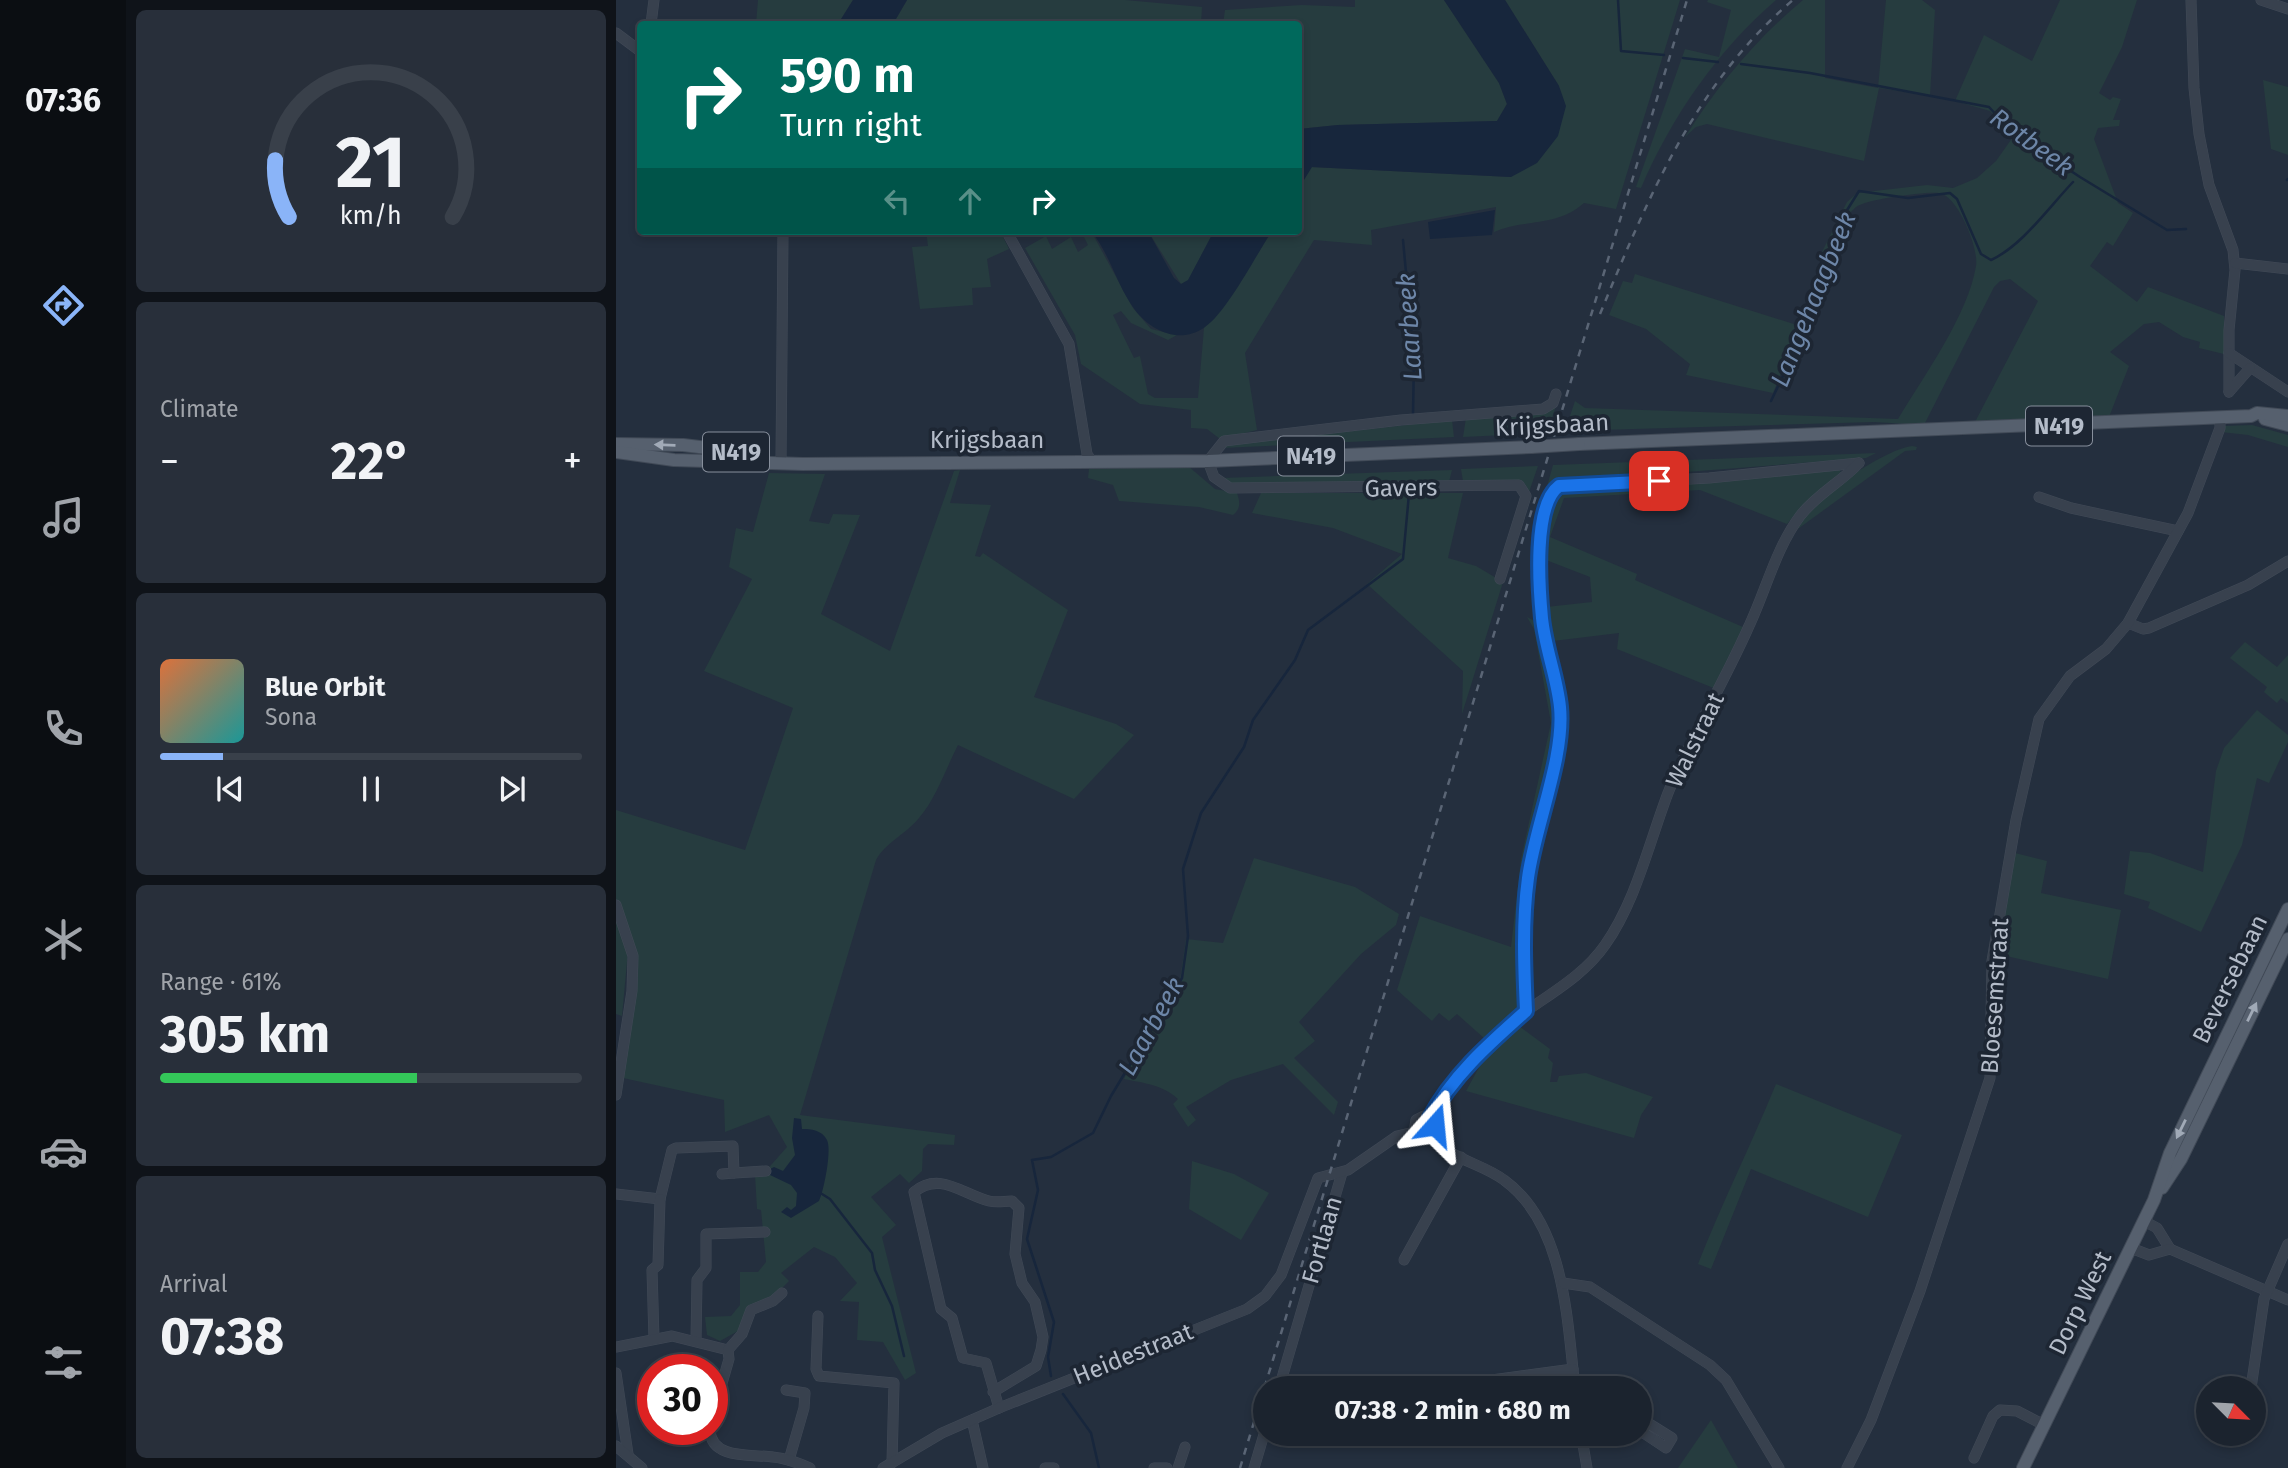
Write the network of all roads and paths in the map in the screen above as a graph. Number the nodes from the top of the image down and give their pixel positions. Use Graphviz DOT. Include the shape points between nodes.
graph roads {
  1 [pos="654,0"];
  2 [pos="2191,0"];
  3 [pos="2261,0"];
  4 [pos="2288,9"];
  5 [pos="651,21"];
  6 [pos="616,33"];
  7 [pos="637,47"];
  8 [pos="783,235"];
  9 [pos="1009,235"];
  10 [pos="2235,263"];
  11 [pos="2288,269"];
  12 [pos="2229,353"];
  13 [pos="2250,368"];
  14 [pos="2288,392"];
  15 [pos="1556,394"];
  16 [pos="2251,416"];
  17 [pos="2288,416"];
  18 [pos="2220,418"];
  19 [pos="2288,425"];
  20 [pos="616,444"];
  21 [pos="689,446"];
  22 [pos="616,452"];
  23 [pos="781,459"];
  24 [pos="690,460"];
  25 [pos="1091,460"];
  26 [pos="1208,461"];
  27 [pos="2039,497"];
  28 [pos="2178,531"];
  29 [pos="2288,561"];
  30 [pos="1500,579"];
  31 [pos="2128,623"];
  32 [pos="616,905"];
  33 [pos="2288,909"];
  34 [pos="2288,939"];
  35 [pos="1526,1011"];
  36 [pos="2216,1071"];
  37 [pos="616,1095"];
  38 [pos="1430,1118"];
  39 [pos="1414,1132"];
  40 [pos="1432,1135"];
  41 [pos="1461,1157"];
  42 [pos="766,1171"];
  43 [pos="734,1172"];
  44 [pos="1342,1173"];
  45 [pos="722,1174"];
  46 [pos="616,1194"];
  47 [pos="660,1199"];
  48 [pos="2144,1221"];
  49 [pos="765,1232"];
  50 [pos="2288,1244"];
  51 [pos="2131,1248"];
  52 [pos="2171,1249"];
  53 [pos="1404,1261"];
  54 [pos="1563,1283"];
  55 [pos="2268,1290"];
  56 [pos="782,1293"];
  57 [pos="2288,1300"];
  58 [pos="818,1316"];
  59 [pos="654,1339"];
  60 [pos="696,1340"];
  61 [pos="616,1347"];
  62 [pos="728,1350"];
  63 [pos="728,1362"];
  64 [pos="1573,1369"];
  65 [pos="616,1373"];
  66 [pos="1283,1376"];
  67 [pos="1521,1376"];
  68 [pos="1574,1376"];
  69 [pos="2252,1376"];
  70 [pos="786,1390"];
  71 [pos="993,1392"];
  72 [pos="999,1408"];
  73 [pos="972,1420"];
  74 [pos="2044,1425"];
  75 [pos="715,1445"];
  76 [pos="616,1446"];
  77 [pos="1261,1446"];
  78 [pos="1583,1446"];
  79 [pos="1185,1447"];
  80 [pos="628,1454"];
  81 [pos="1974,1458"];
  82 [pos="789,1460"];
  83 [pos="888,1466"];
  84 [pos="642,1468"];
  85 [pos="810,1468"];
  86 [pos="983,1468"];
  87 [pos="1045,1468"];
  88 [pos="1054,1468"];
  89 [pos="1154,1468"];
  90 [pos="1167,1468"];
  91 [pos="1178,1468"];
  92 [pos="1254,1468"];
  93 [pos="1587,1468"];
  94 [pos="1779,1468"];
  95 [pos="1847,1468"];
  96 [pos="2023,1468"];
  1 -- 5 [label="street"];
  2 -- 10 [label="street" via="2199,134 2209,185"];
  3 -- 4 [label="street"];
  6 -- 7 [label="street"];
  8 -- 23 [label="street"];
  9 -- 25 [label="street" via="1069,344"];
  10 -- 11 [label="street"];
  10 -- 12 [label="street"];
  12 -- 13 [label="street"];
  12 -- 13 [label="street" via="2229,392"];
  13 -- 14 [label="street"];
  15 -- 26 [label="street" via="1553,403 1543,409 1224,441"];
  16 -- 17 [label="main road, Krijgsbaan / N419"];
  16 -- 18 [label="main road, Krijgsbaan / N419"];
  16 -- 19 [label="main road, Krijgsbaan / N419"];
  18 -- 26 [label="main road, Krijgsbaan / N419, bridge"];
  18 -- 28 [label="street, Bloesemstraat" via="2198,488"];
  21 -- 20 [label="main road, Krijgsbaan / N419, one-way"];
  21 -- 23 [label="main road, Krijgsbaan / N419"];
  21 -- 24 [label="main road, N419" via="694,452"];
  22 -- 24 [label="main road, Krijgsbaan / N419"];
  23 -- 24 [label="main road, Krijgsbaan / N419"];
  23 -- 25 [label="main road, Krijgsbaan / N419"];
  25 -- 26 [label="main road, Krijgsbaan / N419"];
  26 -- 30 [label="street, Gavers" via="1214,477 1230,488 1519,485 1526,496"];
  27 -- 28 [label="street"];
  28 -- 31 [label="street, Bloesemstraat"];
  29 -- 31 [label="street" via="2248,585 2149,628"];
  31 -- 95 [label="street, Bloesemstraat" via="2106,649 2070,676 2039,719 1992,961 1990,1078 1920,1292 1871,1420"];
  32 -- 37 [label="street" via="633,956"];
  33 -- 36 [label="main road, Beversebaan"];
  36 -- 34 [label="main road, Beversebaan, one-way"];
  35 -- 35 [label="street, Walstraat" via="1584,969 1616,928 1681,762 1721,688 1789,533 1807,506 1859,463 1559,486 1549,493 1541,526 1542,620 1557,680 1561,730 1528,879"];
  35 -- 38 [label="street, Walstraat" via="1464,1069"];
  36 -- 48 [label="main road, Dorp West" via="2181,1159"];
  38 -- 39 [label="street" via="1416,1120"];
  38 -- 40 [label="street" via="1435,1125"];
  39 -- 40 [label="street" via="1424,1138"];
  39 -- 44 [label="street, Fortlaan" via="1397,1136"];
  40 -- 41 [label="street" via="1443,1148"];
  41 -- 53 [label="street"];
  41 -- 54 [label="street" via="1503,1178 1530,1204"];
  42 -- 43 [label="street"];
  43 -- 45 [label="street"];
  43 -- 47 [label="street" via="733,1146 672,1150"];
  44 -- 66 [label="street, Fortlaan"];
  44 -- 72 [label="street, Heidestraat" via="1318,1178 1287,1262 1265,1296 1241,1311"];
  46 -- 47 [label="street"];
  47 -- 59 [label="street" via="658,1265 652,1270"];
  48 -- 51 [label="main road, Dorp West"];
  48 -- 52 [label="street" via="2157,1228"];
  49 -- 60 [label="street" via="706,1234 706,1268 697,1280"];
  50 -- 55 [label="street"];
  51 -- 52 [label="street" via="2149,1255"];
  51 -- 74 [label="main road, Dorp West"];
  52 -- 55 [label="street"];
  54 -- 64 [label="street"];
  54 -- 94 [label="street" via="1590,1287 1710,1365 1726,1380"];
  55 -- 57 [label="street"];
  55 -- 69 [label="street"];
  56 -- 62 [label="street" via="751,1311"];
  58 -- 83 [label="street" via="819,1376 896,1385"];
  59 -- 60 [label="street"];
  59 -- 61 [label="street"];
  60 -- 62 [label="street"];
  62 -- 63 [label="street"];
  64 -- 67 [label="street"];
  64 -- 68 [label="street"];
  65 -- 80 [label="street"];
  70 -- 82 [label="street" via="805,1393"];
  71 -- 71 [label="street" via="986,1363 963,1358 952,1318 941,1310 914,1192 929,1183 949,1184 985,1200 1012,1201 1018,1206 1015,1254 1022,1283 1035,1302 1043,1337 1036,1366"];
  71 -- 72 [label="street"];
  72 -- 73 [label="street, Heidestraat"];
  73 -- 83 [label="street, Heidestraat"];
  73 -- 86 [label="street"];
  74 -- 81 [label="street" via="2017,1412 2000,1410"];
  74 -- 96 [label="main road, Dorp West"];
  75 -- 82 [label="street"];
  76 -- 80 [label="street"];
  77 -- 92 [label="street"];
  78 -- 93 [label="street"];
  79 -- 91 [label="street"];
  80 -- 84 [label="street"];
  82 -- 85 [label="street"];
  87 -- 88 [label="street"];
  89 -- 90 [label="street"];
}
